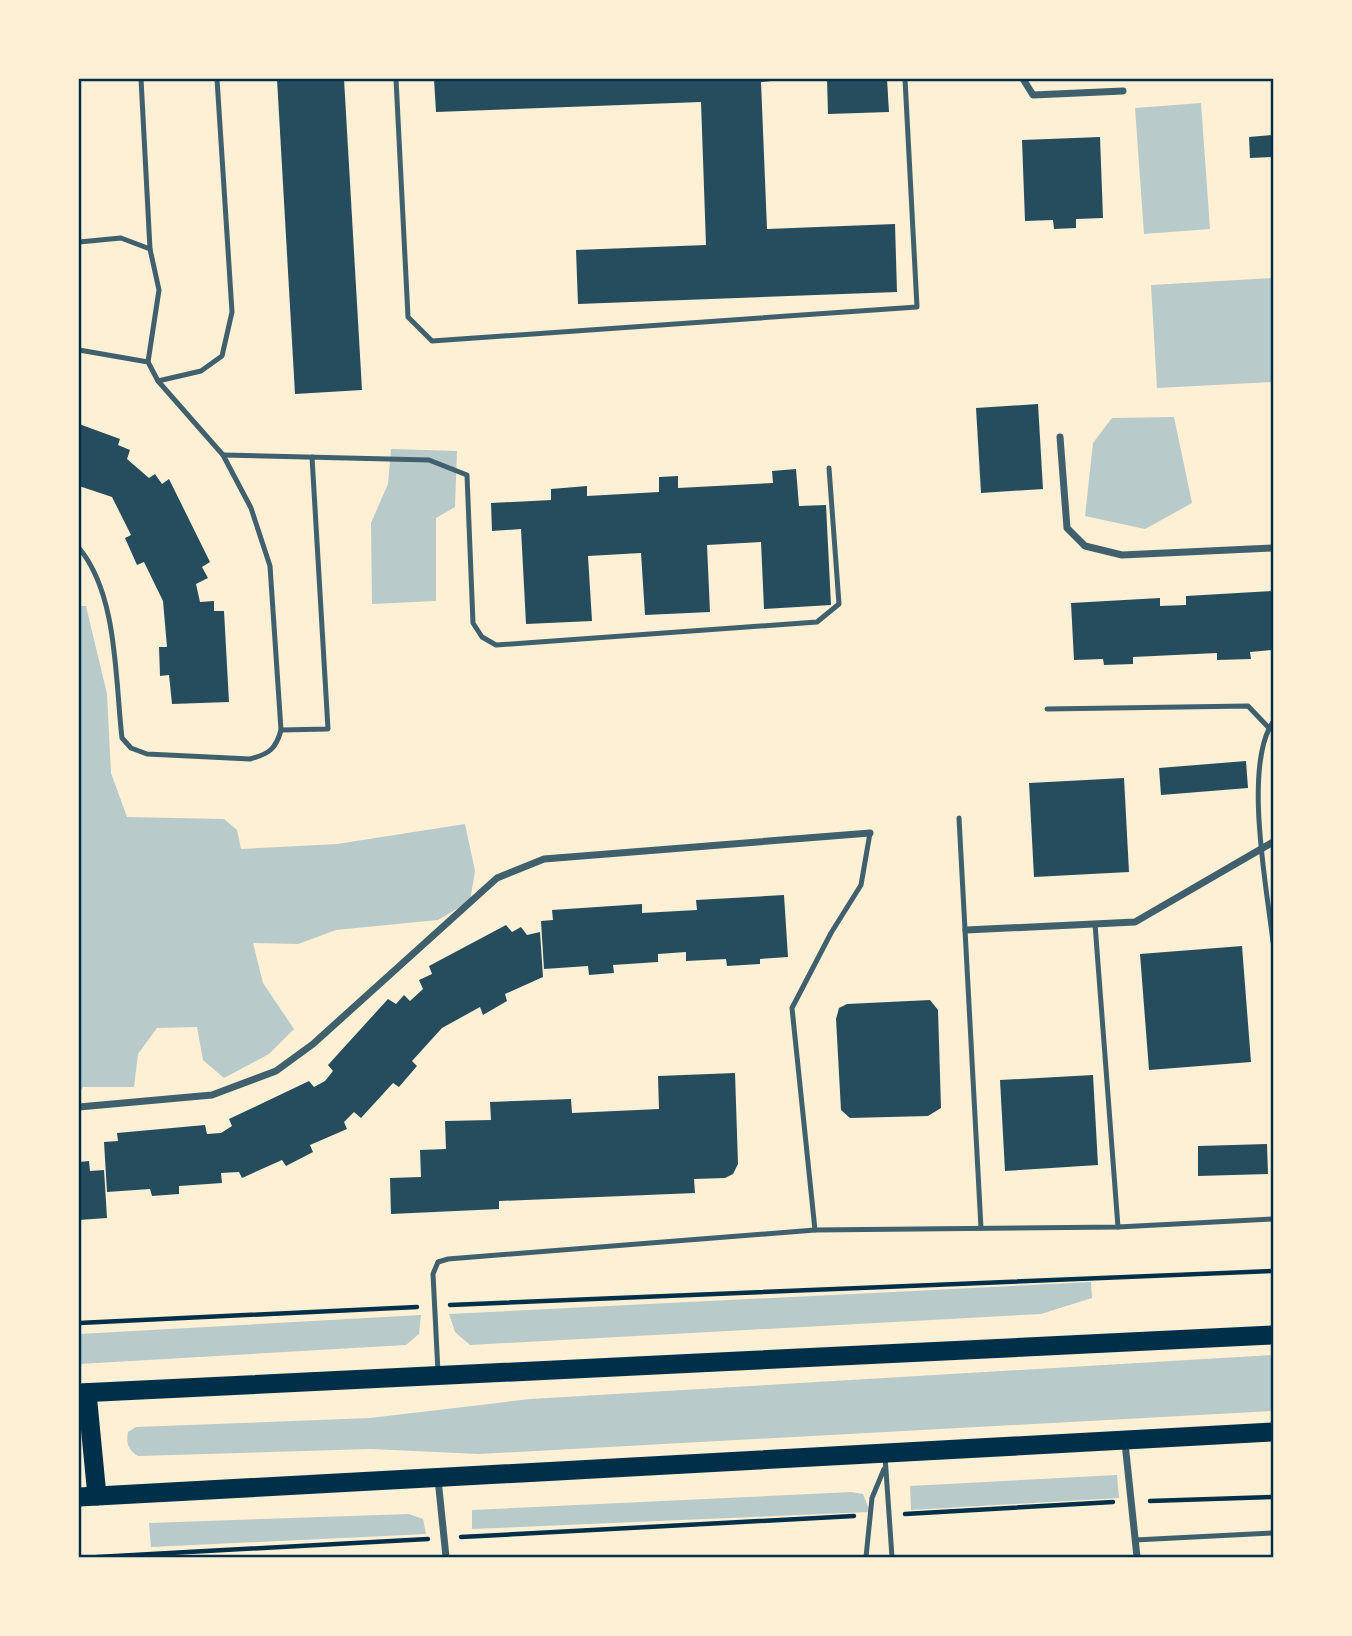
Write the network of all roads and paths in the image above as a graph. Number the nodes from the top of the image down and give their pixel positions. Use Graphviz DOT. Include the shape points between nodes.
graph roads {
  1 [pos="141,79"];
  2 [pos="216,79"];
  3 [pos="396,79"];
  4 [pos="905,79"];
  5 [pos="1023,79"];
  6 [pos="1123,91"];
  7 [pos="79,242"];
  8 [pos="150,249"];
  9 [pos="79,350"];
  10 [pos="148,362"];
  11 [pos="158,381"];
  12 [pos="1060,436"];
  13 [pos="223,455"];
  14 [pos="312,457"];
  15 [pos="829,468"];
  16 [pos="79,548"];
  17 [pos="1273,548"];
  18 [pos="1047,709"];
  19 [pos="1271,725"];
  20 [pos="281,730"];
  21 [pos="960,818"];
  22 [pos="870,833"];
  23 [pos="1273,842"];
  24 [pos="1262,847"];
  25 [pos="1095,924"];
  26 [pos="966,930"];
  27 [pos="1273,942"];
  28 [pos="79,1107"];
  29 [pos="1273,1219"];
  30 [pos="1118,1227"];
  31 [pos="981,1228"];
  32 [pos="815,1230"];
  33 [pos="1273,1271"];
  34 [pos="435,1306"];
  35 [pos="79,1323"];
  36 [pos="1273,1335"];
  37 [pos="438,1376"];
  38 [pos="83,1393"];
  39 [pos="1273,1432"];
  40 [pos="1125,1442"];
  41 [pos="885,1461"];
  42 [pos="438,1478"];
  43 [pos="88,1497"];
  44 [pos="1273,1497"];
  45 [pos="1131,1501"];
  46 [pos="890,1514"];
  47 [pos="871,1516"];
  48 [pos="1273,1533"];
  49 [pos="444,1538"];
  50 [pos="1135,1541"];
  51 [pos="97,1557"];
  52 [pos="446,1557"];
  53 [pos="866,1557"];
  54 [pos="892,1557"];
  55 [pos="1137,1557"];
  1 -- 8 [label="lane"];
  2 -- 11 [label="lane" via="232,312 222,356 201,371"];
  3 -- 4 [label="lane" via="408,317 432,341 917,307"];
  5 -- 6 [label="street" via="1033,95"];
  7 -- 8 [label="lane" via="121,238"];
  8 -- 10 [label="lane" via="159,290"];
  9 -- 10 [label="lane"];
  10 -- 11 [label="lane"];
  11 -- 13 [label="lane"];
  12 -- 17 [label="street" via="1067,528 1085,547 1122,555"];
  13 -- 14 [label="lane"];
  13 -- 20 [label="lane" via="251,508 270,566"];
  14 -- 15 [label="lane" via="429,460 467,475 473,623 482,637 496,645 817,622 839,604"];
  14 -- 20 [label="lane" via="328,729"];
  16 -- 20 [label="lane" via="106,598 122,738 131,748 146,754 250,759 267,755"];
  18 -- 19 [label="lane" via="1248,706"];
  19 -- 24 [label="lane" via="1261,760"];
  21 -- 26 [label="lane"];
  22 -- 28 [label="street" via="544,859 497,878 313,1044 276,1071 212,1096"];
  22 -- 32 [label="lane" via="861,885 792,1008"];
  23 -- 24 [label="street"];
  24 -- 25 [label="street" via="1135,922"];
  24 -- 27 [label="lane"];
  25 -- 26 [label="street"];
  25 -- 30 [label="lane"];
  26 -- 31 [label="lane"];
  29 -- 30 [label="lane"];
  30 -- 31 [label="lane"];
  31 -- 32 [label="lane"];
  32 -- 34 [label="lane" via="449,1259 438,1262 433,1274"];
  33 -- 34 [label="path"];
  34 -- 35 [label="path"];
  34 -- 37 [label="lane"];
  36 -- 37 [label="highway"];
  37 -- 38 [label="highway"];
  38 -- 43 [label="highway"];
  39 -- 40 [label="highway"];
  40 -- 41 [label="highway"];
  40 -- 45 [label="street"];
  41 -- 42 [label="highway"];
  41 -- 46 [label="lane"];
  41 -- 47 [label="lane" via="875,1486"];
  42 -- 43 [label="highway"];
  42 -- 49 [label="street"];
  44 -- 45 [label="path"];
  45 -- 46 [label="path"];
  45 -- 50 [label="street"];
  46 -- 54 [label="lane"];
  47 -- 49 [label="path"];
  47 -- 53 [label="lane"];
  48 -- 50 [label="lane"];
  49 -- 51 [label="path"];
  49 -- 52 [label="street"];
  50 -- 55 [label="street"];
}
